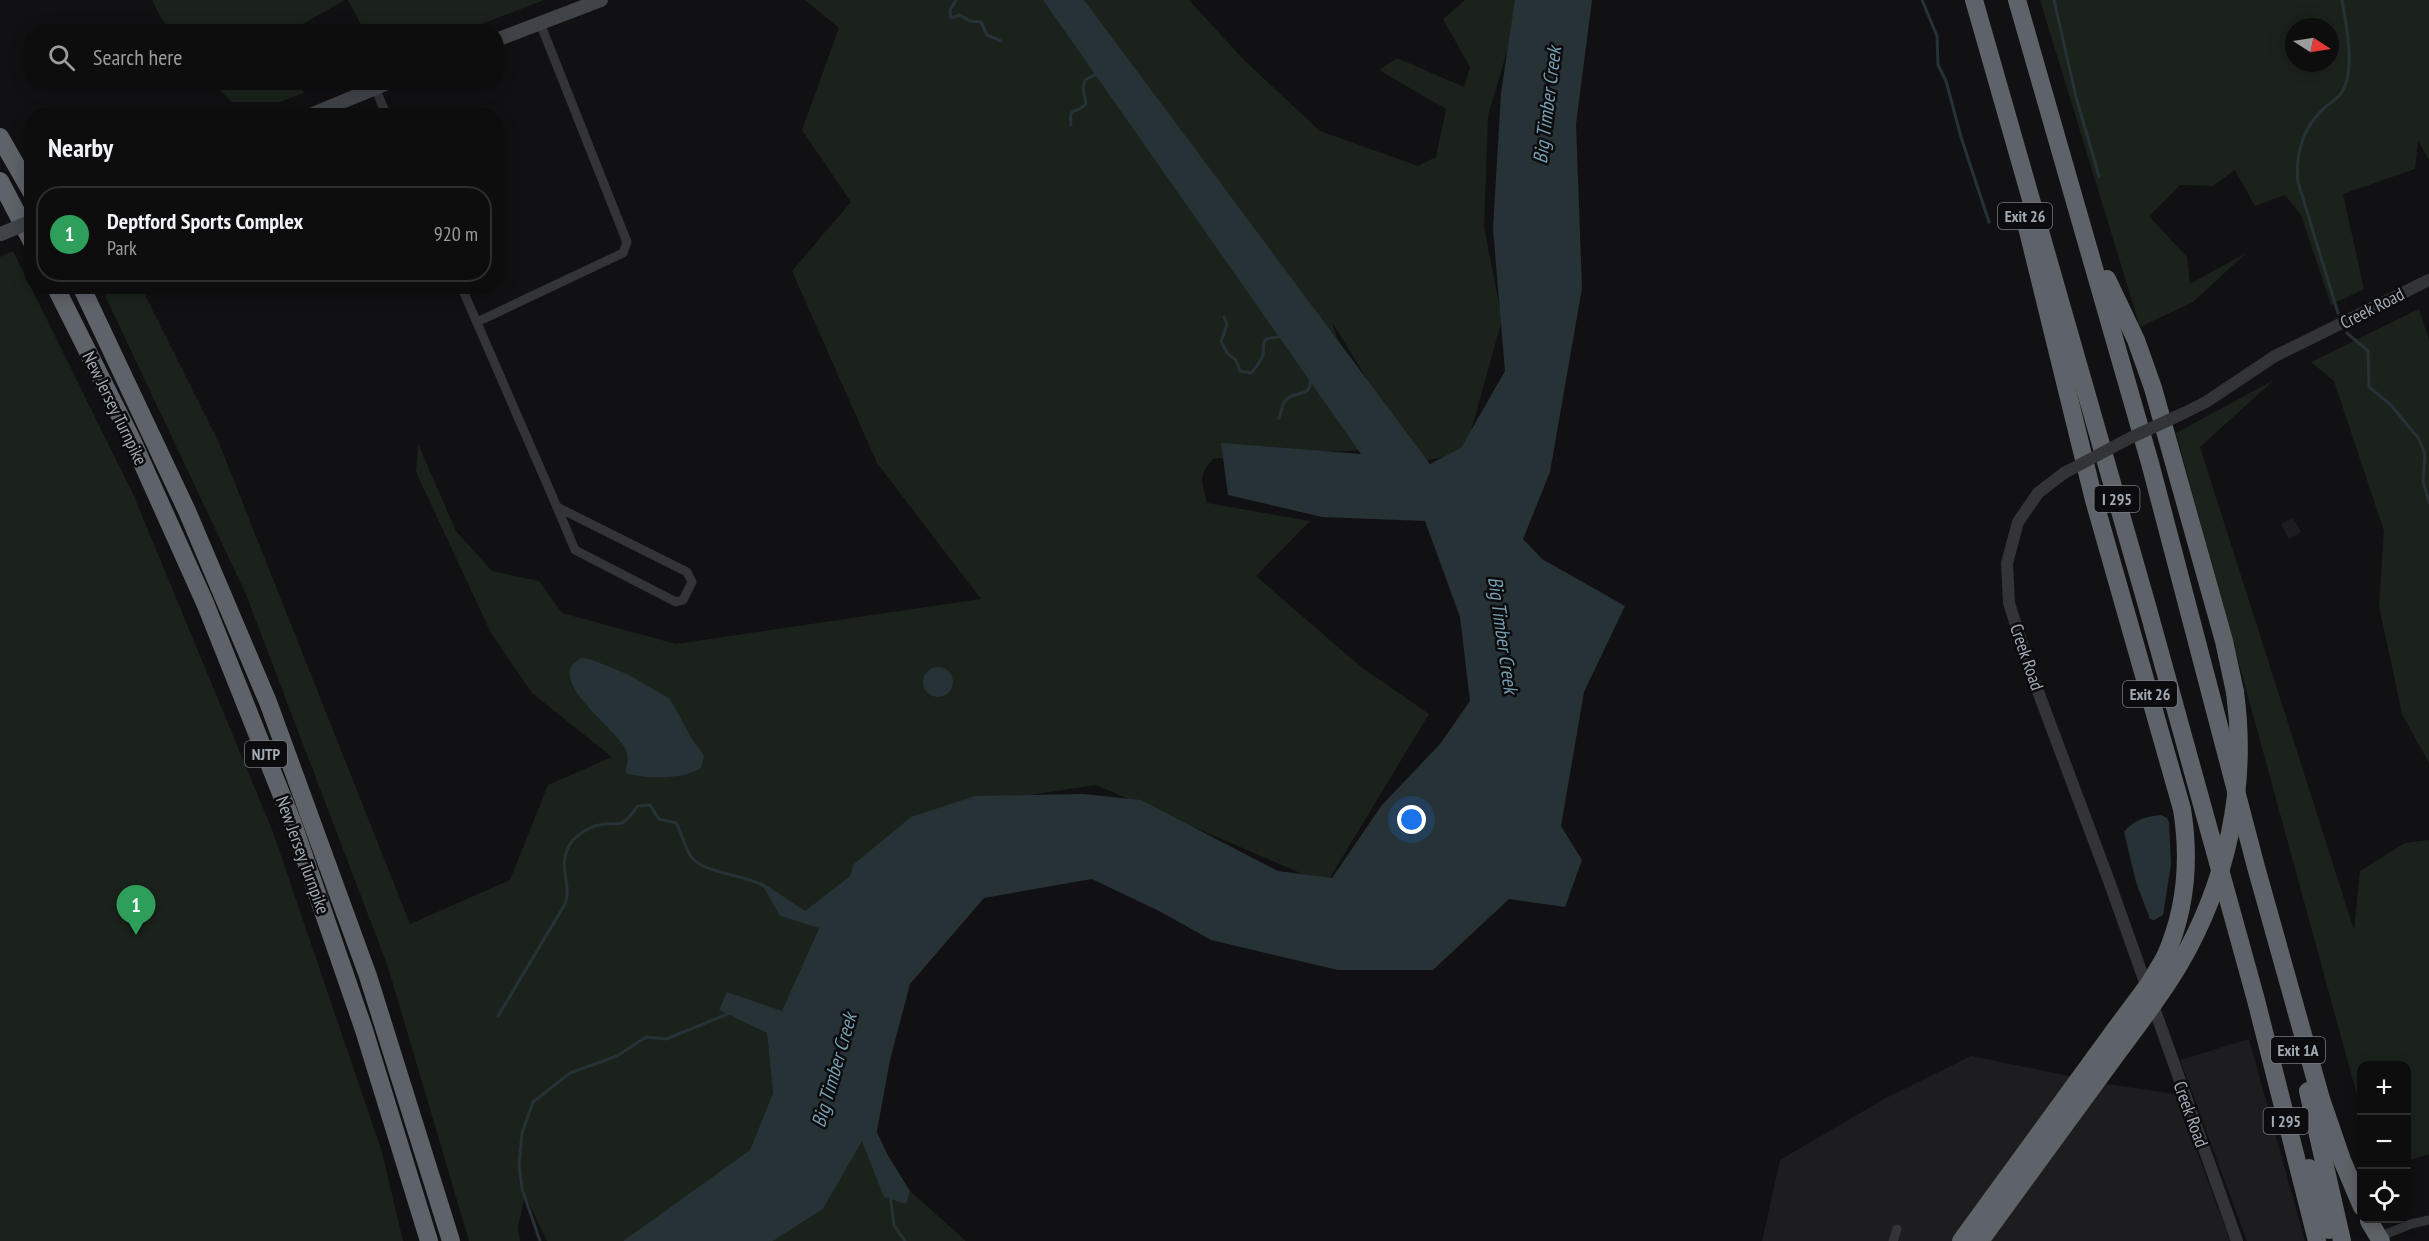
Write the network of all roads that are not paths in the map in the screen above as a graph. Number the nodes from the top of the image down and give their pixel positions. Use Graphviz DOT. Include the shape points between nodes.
graph roads {
  1 [pos="601,0"];
  2 [pos="1973,0"];
  3 [pos="2017,0"];
  4 [pos="540,24"];
  5 [pos="504,37"];
  6 [pos="370,90"];
  7 [pos="376,90"];
  8 [pos="327,108"];
  9 [pos="384,108"];
  10 [pos="0,137"];
  11 [pos="24,179"];
  12 [pos="0,181"];
  13 [pos="2076,202"];
  14 [pos="24,224"];
  15 [pos="24,227"];
  16 [pos="1,234"];
  17 [pos="2429,280"];
  18 [pos="59,294"];
  19 [pos="85,294"];
  20 [pos="465,294"];
  21 [pos="477,322"];
  22 [pos="557,507"];
  23 [pos="2256,867"];
  24 [pos="2118,1040"];
  25 [pos="2357,1192"];
  26 [pos="2429,1220"];
  27 [pos="2372,1223"];
  28 [pos="1897,1229"];
  29 [pos="1975,1235"];
  30 [pos="2383,1238"];
  31 [pos="2333,1239"];
  32 [pos="429,1241"];
  33 [pos="451,1241"];
  34 [pos="1893,1241"];
  35 [pos="2237,1241"];
  1 -- 4 [label="main road"];
  2 -- 24 [label="highway, Exit 26, bridge" via="2094,500 2182,809 2186,875 2177,923 2164,957"];
  2 -- 31 [label="highway, I 295" via="2256,1000"];
  3 -- 13 [label="highway, I 295"];
  4 -- 5 [label="main road"];
  4 -- 21 [label="street" via="627,242 623,253"];
  6 -- 8 [label="main road"];
  7 -- 9 [label="street"];
  10 -- 11 [label="highway"];
  12 -- 15 [label="highway"];
  13 -- 23 [label="highway, I 295" via="2173,545"];
  13 -- 24 [label="highway, bridge" via="2145,363 2224,641 2235,692 2238,733 2237,788 2218,879 2178,968"];
  14 -- 16 [label="main road, bridge"];
  17 -- 35 [label="street, Creek Road, bridge" via="2275,356 2206,402 2064,473 2038,493 2018,522 2007,563 2009,603 2033,678"];
  18 -- 32 [label="highway, New Jersey Turnpike / NJTP" via="131,438 205,603 292,821 364,1030"];
  19 -- 33 [label="highway, New Jersey Turnpike / NJTP" via="187,511 268,702 368,976"];
  20 -- 21 [label="street"];
  21 -- 22 [label="street"];
  22 -- 22 [label="street" via="575,550 676,602 683,600 692,582 687,572"];
  23 -- 25 [label="highway, I 295" via="2321,1100"];
  23 -- 31 [label="highway, Exit 1A"];
  24 -- 29 [label="highway, Exit 26"];
  26 -- 30 [label="street"];
  27 -- 30 [label="highway, I 295, bridge"];
  28 -- 34 [label="street"];
}
